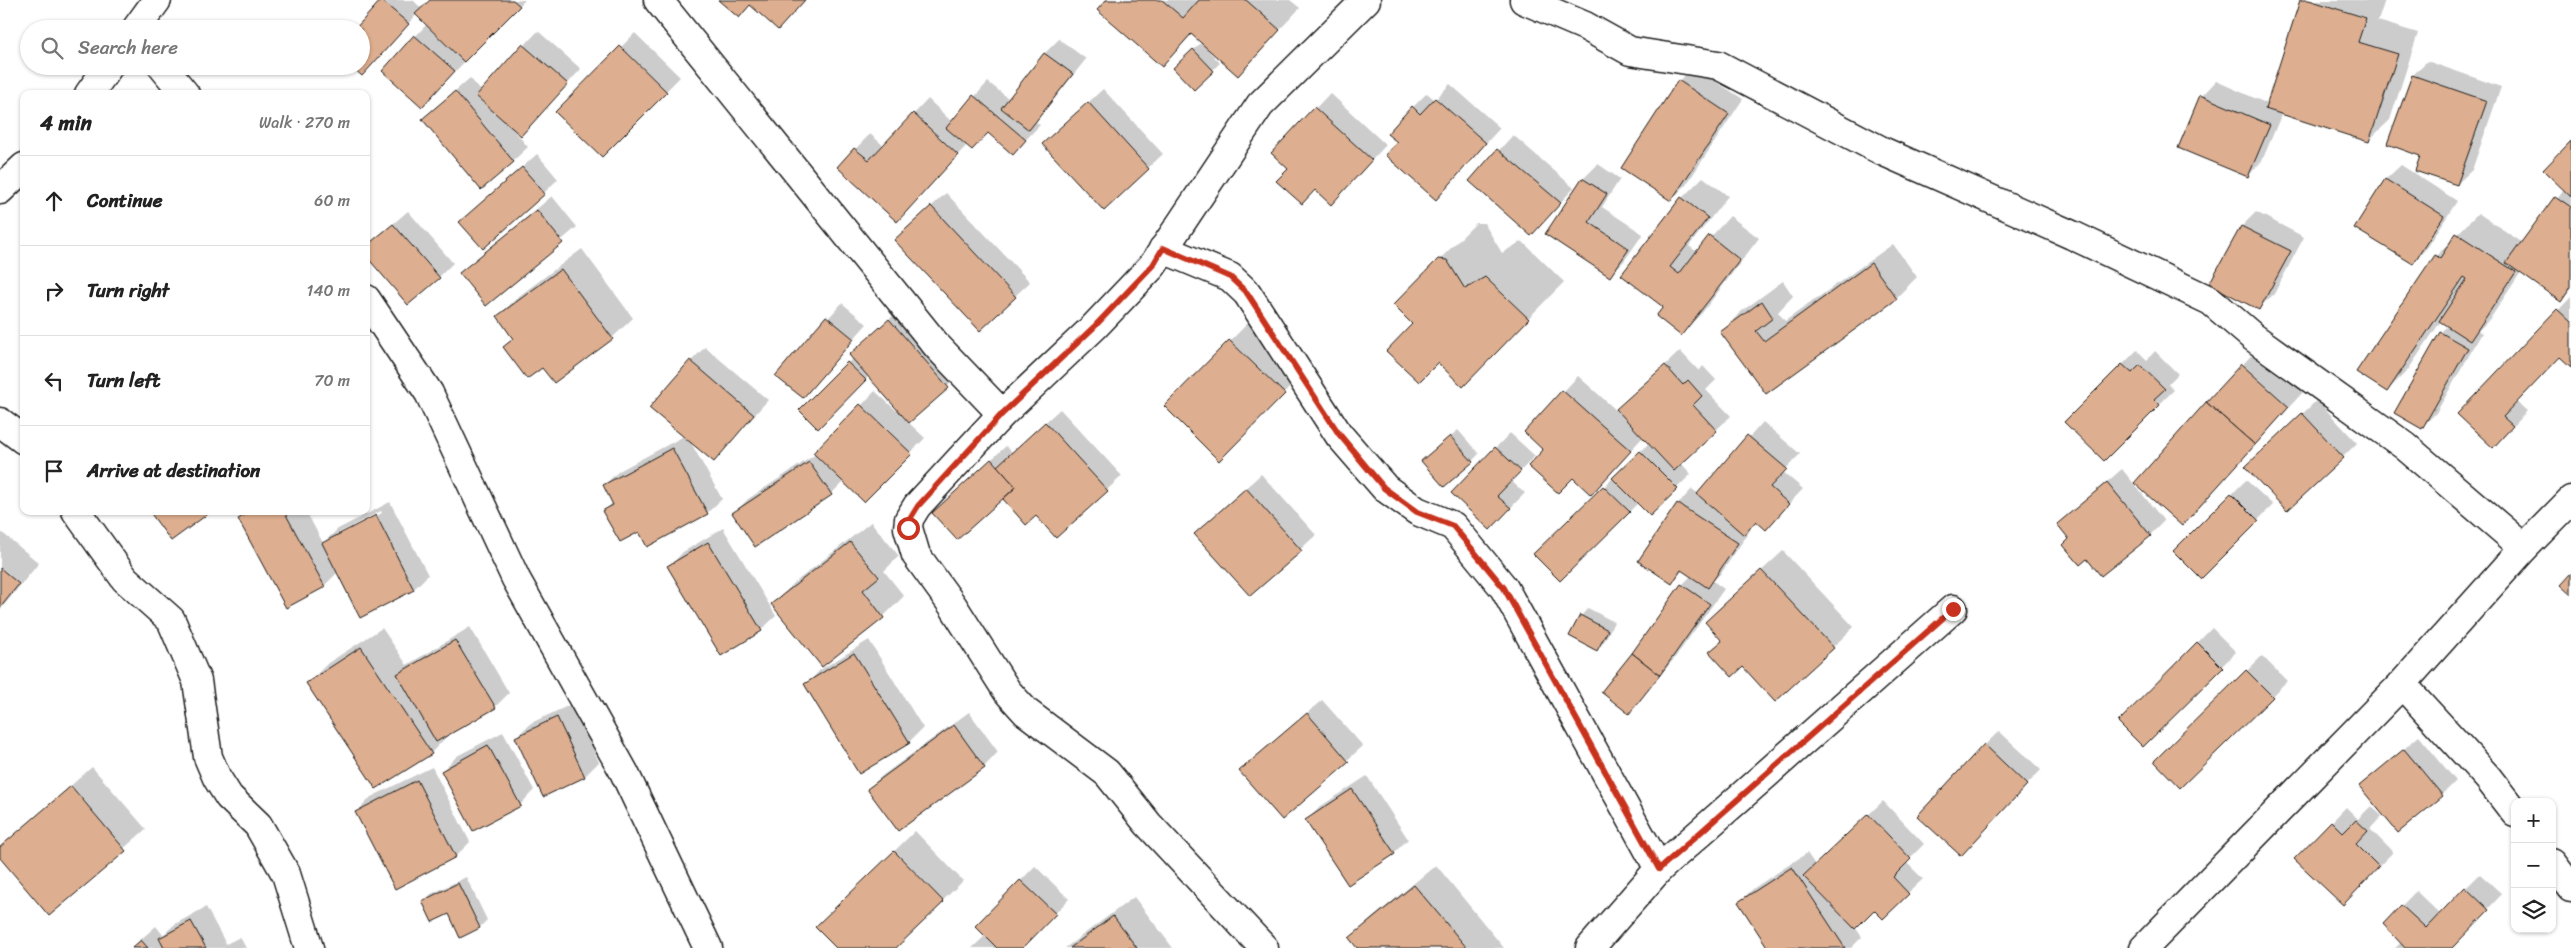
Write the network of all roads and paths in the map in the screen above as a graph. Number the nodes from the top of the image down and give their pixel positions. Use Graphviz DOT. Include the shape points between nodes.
graph roads {
  1 [pos="658,0"];
  2 [pos="1366,0"];
  3 [pos="1524,0"];
  4 [pos="103,75"];
  5 [pos="169,75"];
  6 [pos="92,90"];
  7 [pos="182,90"];
  8 [pos="20,171"];
  9 [pos="0,190"];
  10 [pos="1163,248"];
  11 [pos="370,305"];
  12 [pos="1002,414"];
  13 [pos="0,422"];
  14 [pos="20,437"];
  15 [pos="2571,500"];
  16 [pos="79,515"];
  17 [pos="2524,548"];
  18 [pos="1953,609"];
  19 [pos="2402,684"];
  20 [pos="2511,808"];
  21 [pos="2556,868"];
  22 [pos="1659,869"];
  23 [pos="2571,888"];
  24 [pos="309,948"];
  25 [pos="708,948"];
  26 [pos="1264,948"];
  27 [pos="1590,948"];
  28 [pos="2144,948"];
  1 -- 12 [label="street" via="937,346"];
  2 -- 10 [label="street" via="1260,105"];
  3 -- 17 [label="street" via="1585,26 1630,51 1718,65 1882,151 2211,301 2253,337 2406,446"];
  4 -- 6 [label="street"];
  5 -- 7 [label="street"];
  8 -- 9 [label="street"];
  10 -- 12 [label="street" via="1153,265 1094,327"];
  10 -- 22 [label="street" via="1230,277 1247,293 1339,434 1384,488 1417,512 1453,526 1504,588"];
  11 -- 25 [label="street" via="428,393 516,579 624,772"];
  12 -- 26 [label="street" via="918,506 910,519 909,537 916,555 1007,691 1026,712 1107,773 1148,824"];
  13 -- 14 [label="street"];
  15 -- 17 [label="street"];
  16 -- 24 [label="street" via="124,580 171,620 197,681 208,758 229,797 258,825 286,874"];
  17 -- 19 [label="street"];
  18 -- 22 [label="street"];
  19 -- 20 [label="street"];
  19 -- 28 [label="street"];
  21 -- 23 [label="street"];
  22 -- 27 [label="street"];
}
